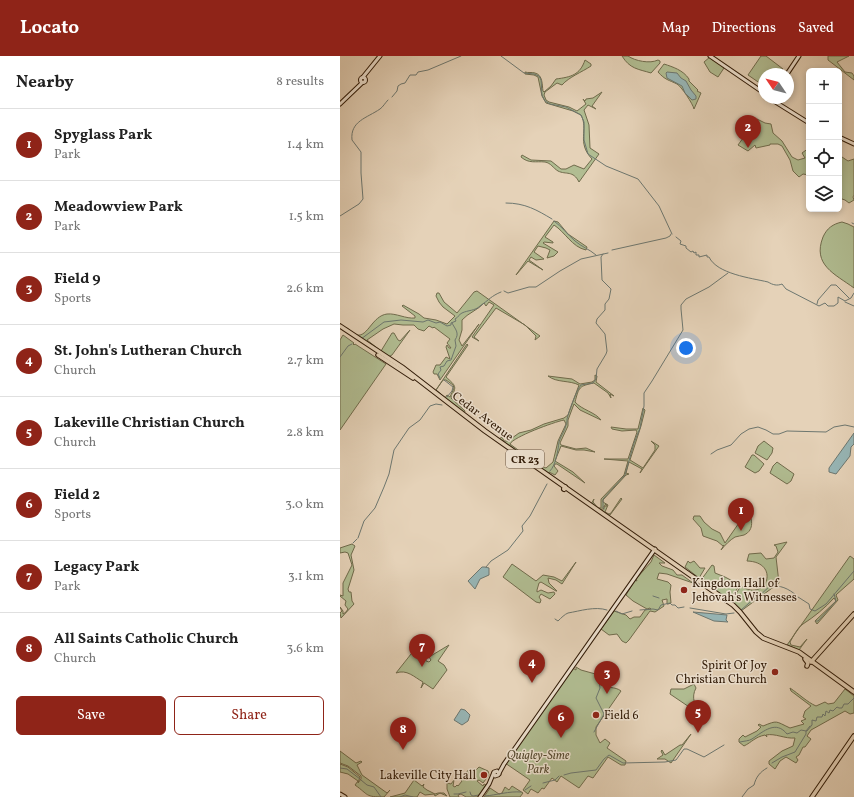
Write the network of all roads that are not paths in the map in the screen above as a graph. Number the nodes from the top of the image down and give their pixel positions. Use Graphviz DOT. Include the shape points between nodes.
graph roads {
  1 [pos="380,56"];
  2 [pos="710,56"];
  3 [pos="713,56"];
  4 [pos="799,57"];
  5 [pos="791,68"];
  6 [pos="758,88"];
  7 [pos="758,88"];
  8 [pos="340,103"];
  9 [pos="781,104"];
  10 [pos="806,121"];
  11 [pos="842,138"];
  12 [pos="854,144"];
  13 [pos="340,328"];
  14 [pos="654,550"];
  15 [pos="854,614"];
  16 [pos="816,657"];
  17 [pos="805,659"];
  18 [pos="811,662"];
  19 [pos="817,665"];
  20 [pos="807,666"];
  21 [pos="854,693"];
  22 [pos="854,736"];
  23 [pos="852,741"];
  24 [pos="844,752"];
  25 [pos="340,796"];
  26 [pos="345,797"];
  27 [pos="481,797"];
  28 [pos="813,797"];
  1 -- 8 [label="main road" via="363,80"];
  2 -- 6 [label="main road"];
  3 -- 7 [label="main road"];
  4 -- 5 [label="main road"];
  9 -- 10 [label="main road"];
  11 -- 12 [label="main road"];
  13 -- 14 [label="main road, Cedar Avenue / CR 23" via="432,392 463,418"];
  14 -- 17 [label="main road, CR 23" via="734,608 760,638"];
  14 -- 18 [label="main road, CR 23" via="736,607 763,638 796,651"];
  14 -- 27 [label="main road"];
  15 -- 16 [label="main road"];
  16 -- 18 [label="main road"];
  16 -- 19 [label="main road" via="814,661"];
  17 -- 18 [label="main road, CR 23"];
  17 -- 20 [label="main road"];
  18 -- 19 [label="main road, CR 23"];
  18 -- 21 [label="main road, CR 23"];
  19 -- 21 [label="main road, CR 23"];
  22 -- 23 [label="main road"];
  23 -- 24 [label="main road"];
  24 -- 28 [label="main road"];
  24 -- 28 [label="main road"];
  25 -- 26 [label="main road"];
}
